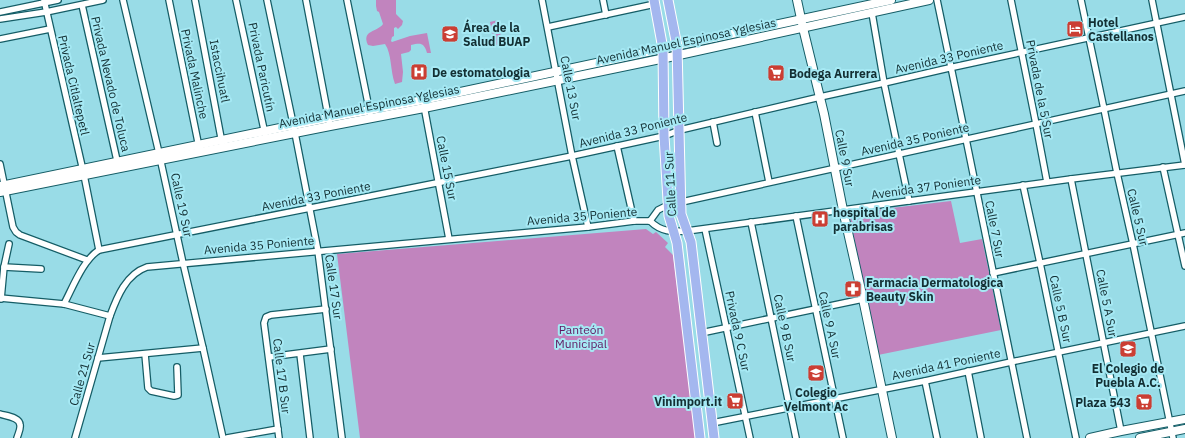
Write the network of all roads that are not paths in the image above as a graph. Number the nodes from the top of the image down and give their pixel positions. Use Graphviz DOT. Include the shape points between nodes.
graph roads {
  1 [pos="58,0"];
  2 [pos="103,0"];
  3 [pos="123,0"];
  4 [pos="169,0"];
  5 [pos="195,0"];
  6 [pos="236,0"];
  7 [pos="267,0"];
  8 [pos="306,0"];
  9 [pos="346,0"];
  10 [pos="542,0"];
  11 [pos="603,0"];
  12 [pos="668,0"];
  13 [pos="797,0"];
  14 [pos="891,0"];
  15 [pos="929,0"];
  16 [pos="937,0"];
  17 [pos="1011,0"];
  18 [pos="1081,0"];
  19 [pos="1152,0"];
  20 [pos="44,1"];
  21 [pos="654,2"];
  22 [pos="82,5"];
  23 [pos="0,12"];
  24 [pos="46,12"];
  25 [pos="872,13"];
  26 [pos="606,15"];
  27 [pos="1185,17"];
  28 [pos="0,19"];
  29 [pos="802,23"];
  30 [pos="1156,23"];
  31 [pos="548,27"];
  32 [pos="50,29"];
  33 [pos="1089,38"];
  34 [pos="0,39"];
  35 [pos="677,51"];
  36 [pos="1022,52"];
  37 [pos="663,54"];
  38 [pos="951,68"];
  39 [pos="557,71"];
  40 [pos="558,80"];
  41 [pos="884,84"];
  42 [pos="1185,92"];
  43 [pos="1171,95"];
  44 [pos="820,97"];
  45 [pos="424,104"];
  46 [pos="1104,109"];
  47 [pos="755,112"];
  48 [pos="370,114"];
  49 [pos="329,122"];
  50 [pos="713,122"];
  51 [pos="1036,124"];
  52 [pos="294,129"];
  53 [pos="680,130"];
  54 [pos="265,135"];
  55 [pos="664,136"];
  56 [pos="966,139"];
  57 [pos="717,143"];
  58 [pos="222,144"];
  59 [pos="617,146"];
  60 [pos="200,148"];
  61 [pos="899,155"];
  62 [pos="160,156"];
  63 [pos="572,156"];
  64 [pos="0,164"];
  65 [pos="118,165"];
  66 [pos="1185,165"];
  67 [pos="1163,167"];
  68 [pos="835,168"];
  69 [pos="83,172"];
  70 [pos="1117,173"];
  71 [pos="1071,179"];
  72 [pos="769,182"];
  73 [pos="1047,182"];
  74 [pos="439,183"];
  75 [pos="1023,186"];
  76 [pos="3,188"];
  77 [pos="977,192"];
  78 [pos="685,201"];
  79 [pos="909,201"];
  80 [pos="668,205"];
  81 [pos="310,208"];
  82 [pos="843,210"];
  83 [pos="796,216"];
  84 [pos="634,221"];
  85 [pos="650,221"];
  86 [pos="751,222"];
  87 [pos="588,227"];
  88 [pos="705,229"];
  89 [pos="674,232"];
  90 [pos="687,232"];
  91 [pos="1185,233"];
  92 [pos="1178,234"];
  93 [pos="177,235"];
  94 [pos="449,239"];
  95 [pos="9,244"];
  96 [pos="1133,244"];
  97 [pos="99,250"];
  98 [pos="318,251"];
  99 [pos="1086,254"];
  100 [pos="87,260"];
  101 [pos="1040,263"];
  102 [pos="183,264"];
  103 [pos="1185,266"];
  104 [pos="4,267"];
  105 [pos="41,268"];
  106 [pos="993,273"];
  107 [pos="1,298"];
  108 [pos="863,299"];
  109 [pos="64,304"];
  110 [pos="326,309"];
  111 [pos="816,309"];
  112 [pos="110,316"];
  113 [pos="771,319"];
  114 [pos="1185,326"];
  115 [pos="726,328"];
  116 [pos="1151,333"];
  117 [pos="702,334"];
  118 [pos="1104,343"];
  119 [pos="203,348"];
  120 [pos="331,349"];
  121 [pos="1059,352"];
  122 [pos="145,354"];
  123 [pos="300,354"];
  124 [pos="269,357"];
  125 [pos="98,358"];
  126 [pos="1011,362"];
  127 [pos="177,367"];
  128 [pos="968,371"];
  129 [pos="925,381"];
  130 [pos="882,389"];
  131 [pos="834,399"];
  132 [pos="790,408"];
  133 [pos="0,414"];
  134 [pos="745,416"];
  135 [pos="1185,419"];
  136 [pos="1170,422"];
  137 [pos="712,423"];
  138 [pos="1185,428"];
  139 [pos="278,429"];
  140 [pos="1121,431"];
  141 [pos="1172,435"];
  142 [pos="17,438"];
  143 [pos="75,438"];
  144 [pos="223,438"];
  145 [pos="227,438"];
  146 [pos="279,438"];
  147 [pos="310,438"];
  148 [pos="342,438"];
  149 [pos="700,438"];
  150 [pos="714,438"];
  151 [pos="750,438"];
  152 [pos="796,438"];
  153 [pos="842,438"];
  154 [pos="892,438"];
  155 [pos="937,438"];
  156 [pos="981,438"];
  157 [pos="1027,438"];
  158 [pos="1076,438"];
  159 [pos="1090,438"];
  160 [pos="1140,438"];
  1 -- 20 [label="street"];
  2 -- 22 [label="street"];
  3 -- 62 [label="street, Calle 19 Sur"];
  4 -- 60 [label="street, Privada Malinche"];
  5 -- 58 [label="street, Istaccihuatl"];
  6 -- 54 [label="street, Privada Paricutín"];
  7 -- 52 [label="street, Calle 17 Sur"];
  8 -- 49 [label="street"];
  9 -- 48 [label="street"];
  10 -- 31 [label="street, Calle 13 Sur"];
  11 -- 26 [label="street"];
  12 -- 35 [label="main road, Calle 11 Sur"];
  13 -- 29 [label="main road, Calle 9 Sur"];
  14 -- 29 [label="main road, Avenida Manuel Espinosa Yglesias"];
  15 -- 25 [label="main road, Avenida Manuel Espinosa Yglesias"];
  16 -- 38 [label="street, Calle 7 Sur"];
  17 -- 36 [label="street, Privada de la 5 Sur"];
  18 -- 33 [label="street, Calle 5 Sur"];
  19 -- 30 [label="street"];
  20 -- 23 [label="street"];
  20 -- 24 [label="street, Privada Citlaltepetl"];
  21 -- 26 [label="street"];
  21 -- 37 [label="main road, Calle 11 Sur"];
  22 -- 24 [label="street"];
  22 -- 65 [label="street, Privada Nevado de Toluca"];
  24 -- 28 [label="street"];
  24 -- 32 [label="street, Privada Citlaltepetl"];
  25 -- 29 [label="main road, Avenida Manuel Espinosa Yglesias"];
  25 -- 41 [label="street"];
  26 -- 31 [label="street"];
  27 -- 30 [label="street, Avenida 33 Poniente"];
  29 -- 35 [label="main road, Avenida Manuel Espinosa Yglesias"];
  29 -- 44 [label="main road, Calle 9 Sur"];
  30 -- 33 [label="street, Avenida 33 Poniente"];
  30 -- 43 [label="street"];
  31 -- 39 [label="street, Calle 13 Sur"];
  32 -- 34 [label="street"];
  32 -- 69 [label="street, Privada Citlaltepetl"];
  33 -- 36 [label="street, Avenida 33 Poniente"];
  33 -- 46 [label="street, Calle 5 Sur"];
  35 -- 37 [label="main road, Avenida Manuel Espinosa Yglesias"];
  35 -- 53 [label="main road, Calle 11 Sur"];
  36 -- 38 [label="street, Avenida 33 Poniente"];
  36 -- 51 [label="street, Privada de la 5 Sur"];
  37 -- 39 [label="main road, Avenida Manuel Espinosa Yglesias"];
  37 -- 40 [label="main road, Avenida Manuel Espinosa Yglesias"];
  37 -- 55 [label="main road, Calle 11 Sur"];
  38 -- 41 [label="street, Avenida 33 Poniente"];
  38 -- 56 [label="street, Calle 7 Sur"];
  39 -- 40 [label="street, Calle 13 Sur"];
  39 -- 45 [label="main road, Avenida Manuel Espinosa Yglesias"];
  40 -- 45 [label="main road, Avenida Manuel Espinosa Yglesias"];
  40 -- 63 [label="street, Calle 13 Sur"];
  41 -- 44 [label="street, Avenida 33 Poniente"];
  41 -- 61 [label="street"];
  42 -- 43 [label="street, Avenida 35 Poniente"];
  43 -- 46 [label="street, Avenida 35 Poniente"];
  43 -- 66 [label="street"];
  44 -- 47 [label="street, Avenida 33 Poniente"];
  44 -- 68 [label="main road, Calle 9 Sur"];
  45 -- 48 [label="main road, Avenida Manuel Espinosa Yglesias"];
  45 -- 74 [label="street, Calle 15 Sur"];
  46 -- 51 [label="street, Avenida 35 Poniente"];
  46 -- 70 [label="street, Calle 5 Sur"];
  47 -- 50 [label="street, Avenida 33 Poniente"];
  47 -- 72 [label="street"];
  48 -- 49 [label="main road, Avenida Manuel Espinosa Yglesias"];
  49 -- 52 [label="main road, Avenida Manuel Espinosa Yglesias"];
  50 -- 53 [label="street, Avenida 33 Poniente"];
  50 -- 57 [label="street"];
  51 -- 56 [label="street, Avenida 35 Poniente"];
  51 -- 73 [label="street, Privada de la 5 Sur"];
  52 -- 54 [label="main road, Avenida Manuel Espinosa Yglesias"];
  52 -- 81 [label="street, Calle 17 Sur"];
  53 -- 55 [label="street, Avenida 33 Poniente"];
  53 -- 78 [label="main road, Calle 11 Sur" via="680,189"];
  54 -- 58 [label="main road, Avenida Manuel Espinosa Yglesias"];
  55 -- 59 [label="street, Avenida 33 Poniente"];
  55 -- 80 [label="main road, Calle 11 Sur"];
  56 -- 61 [label="street, Avenida 35 Poniente"];
  56 -- 77 [label="street, Calle 7 Sur"];
  58 -- 60 [label="main road, Avenida Manuel Espinosa Yglesias"];
  59 -- 63 [label="street, Avenida 33 Poniente"];
  59 -- 84 [label="street"];
  60 -- 62 [label="main road, Avenida Manuel Espinosa Yglesias"];
  61 -- 68 [label="street, Avenida 35 Poniente"];
  61 -- 79 [label="street"];
  62 -- 65 [label="main road, Avenida Manuel Espinosa Yglesias"];
  62 -- 93 [label="street, Calle 19 Sur"];
  63 -- 74 [label="street, Avenida 33 Poniente"];
  63 -- 87 [label="street, Calle 13 Sur"];
  64 -- 76 [label="street"];
  65 -- 69 [label="main road, Avenida Manuel Espinosa Yglesias"];
  66 -- 67 [label="street, Avenida 37 Poniente"];
  67 -- 70 [label="street, Avenida 37 Poniente"];
  67 -- 92 [label="street"];
  68 -- 72 [label="street, Avenida 35 Poniente"];
  68 -- 82 [label="main road, Calle 9 Sur"];
  69 -- 76 [label="main road, Avenida Manuel Espinosa Yglesias"];
  69 -- 97 [label="street"];
  70 -- 71 [label="street, Avenida 37 Poniente"];
  70 -- 96 [label="street, Calle 5 Sur"];
  71 -- 73 [label="street, Avenida 37 Poniente"];
  71 -- 99 [label="street, Calle 5 A Sur"];
  72 -- 78 [label="street, Avenida 35 Poniente"];
  73 -- 75 [label="street, Avenida 37 Poniente"];
  74 -- 81 [label="street, Avenida 33 Poniente"];
  74 -- 94 [label="street, Calle 15 Sur"];
  75 -- 77 [label="street, Avenida 37 Poniente"];
  75 -- 101 [label="street, Calle 5 B Sur"];
  76 -- 100 [label="street" via="16,232"];
  77 -- 79 [label="street, Avenida 37 Poniente"];
  77 -- 106 [label="street, Calle 7 Sur"];
  78 -- 80 [label="street, Avenida 35 Poniente"];
  78 -- 90 [label="main road, Calle 11 Sur" via="681,214"];
  79 -- 82 [label="street, Avenida 37 Poniente"];
  80 -- 85 [label="street, Avenida 35 Poniente" via="658,210"];
  80 -- 89 [label="main road, Calle 11 Sur"];
  81 -- 93 [label="street, Avenida 33 Poniente"];
  81 -- 98 [label="street, Calle 17 Sur"];
  82 -- 83 [label="street, Avenida 37 Poniente"];
  82 -- 108 [label="main road, Calle 9 Sur"];
  83 -- 86 [label="street, Avenida 37 Poniente"];
  83 -- 111 [label="street, Calle 9 A Sur"];
  84 -- 85 [label="street, Avenida 35 Poniente"];
  84 -- 87 [label="street, Avenida 35 Poniente"];
  85 -- 89 [label="street, Avenida 37 Poniente" via="659,228"];
  86 -- 88 [label="street, Avenida 37 Poniente"];
  86 -- 113 [label="street, Calle 9 B Sur"];
  87 -- 94 [label="street, Avenida 35 Poniente"];
  88 -- 90 [label="street, Avenida 37 Poniente"];
  88 -- 115 [label="street, Privada 9 C Sur"];
  89 -- 90 [label="street, Avenida 37 Poniente"];
  89 -- 149 [label="main road, Calle 11 Sur"];
  90 -- 117 [label="main road, Calle 11 Sur" via="691,242"];
  91 -- 92 [label="street"];
  92 -- 96 [label="street"];
  92 -- 103 [label="street"];
  93 -- 97 [label="street, Avenida 33 Poniente"];
  93 -- 102 [label="street, Calle 19 Sur"];
  94 -- 98 [label="street, Avenida 35 Poniente"];
  95 -- 104 [label="street"];
  96 -- 99 [label="street"];
  96 -- 116 [label="street, Calle 5 Sur"];
  97 -- 100 [label="street, Avenida 33 Poniente"];
  98 -- 102 [label="street, Avenida 35 Poniente"];
  98 -- 110 [label="street, Calle 17 Sur"];
  99 -- 101 [label="street"];
  99 -- 118 [label="street, Calle 5 A Sur"];
  100 -- 109 [label="street"];
  101 -- 106 [label="street"];
  101 -- 121 [label="street, Calle 5 B Sur"];
  102 -- 112 [label="street, Avenida 35 Poniente" via="139,270 122,290"];
  102 -- 119 [label="street, Calle 19 Sur"];
  104 -- 105 [label="street"];
  104 -- 107 [label="street"];
  106 -- 126 [label="street, Calle 7 Sur"];
  107 -- 109 [label="street"];
  108 -- 111 [label="street"];
  108 -- 130 [label="main road, Calle 9 Sur"];
  109 -- 112 [label="street"];
  110 -- 120 [label="street, Calle 17 Sur"];
  110 -- 124 [label="street, Calle 17 B Sur" via="266,317 264,323"];
  111 -- 113 [label="street"];
  111 -- 131 [label="street, Calle 9 A Sur"];
  112 -- 125 [label="street, Calle 21 Sur"];
  113 -- 115 [label="street"];
  113 -- 132 [label="street, Calle 9 B Sur"];
  114 -- 116 [label="street, Avenida 41 Poniente"];
  115 -- 117 [label="street"];
  115 -- 134 [label="street, Privada 9 C Sur"];
  116 -- 118 [label="street, Avenida 41 Poniente"];
  116 -- 136 [label="street, Calle 5 Sur"];
  117 -- 137 [label="main road, Calle 11 Sur"];
  118 -- 121 [label="street, Avenida 41 Poniente"];
  118 -- 140 [label="street, Calle 5 A Sur"];
  119 -- 122 [label="street"];
  119 -- 144 [label="street, Calle 19 Sur"];
  120 -- 123 [label="street"];
  120 -- 148 [label="street, Calle 17 Sur"];
  121 -- 126 [label="street, Avenida 41 Poniente"];
  121 -- 158 [label="street, Calle 5 B Sur"];
  122 -- 125 [label="street"];
  122 -- 127 [label="street" via="148,388 152,391 178,395"];
  123 -- 124 [label="street"];
  123 -- 147 [label="street"];
  124 -- 139 [label="street, Calle 17 B Sur"];
  125 -- 143 [label="street, Calle 21 Sur"];
  126 -- 128 [label="street, Avenida 41 Poniente"];
  126 -- 157 [label="street, Calle 7 Sur"];
  128 -- 129 [label="street, Avenida 41 Poniente"];
  128 -- 156 [label="street"];
  129 -- 130 [label="street, Avenida 41 Poniente"];
  129 -- 155 [label="street"];
  130 -- 131 [label="street, Avenida 41 Poniente"];
  130 -- 154 [label="main road, Calle 9 Sur"];
  131 -- 132 [label="street, Avenida 41 Poniente"];
  131 -- 153 [label="street, Calle 9 A Sur"];
  132 -- 134 [label="street, Avenida 41 Poniente"];
  132 -- 152 [label="street, Calle 9 B Sur"];
  133 -- 142 [label="street" via="19,421"];
  134 -- 137 [label="street, Avenida 41 Poniente"];
  134 -- 151 [label="street, Privada 9 C Sur"];
  135 -- 136 [label="main road"];
  136 -- 140 [label="main road"];
  136 -- 141 [label="street, Calle 5 Sur"];
  137 -- 150 [label="main road, Calle 11 Sur"];
  138 -- 141 [label="main road"];
  139 -- 145 [label="street"];
  139 -- 146 [label="street, Calle 17 B Sur"];
  140 -- 159 [label="main road"];
  141 -- 160 [label="main road"];
}
